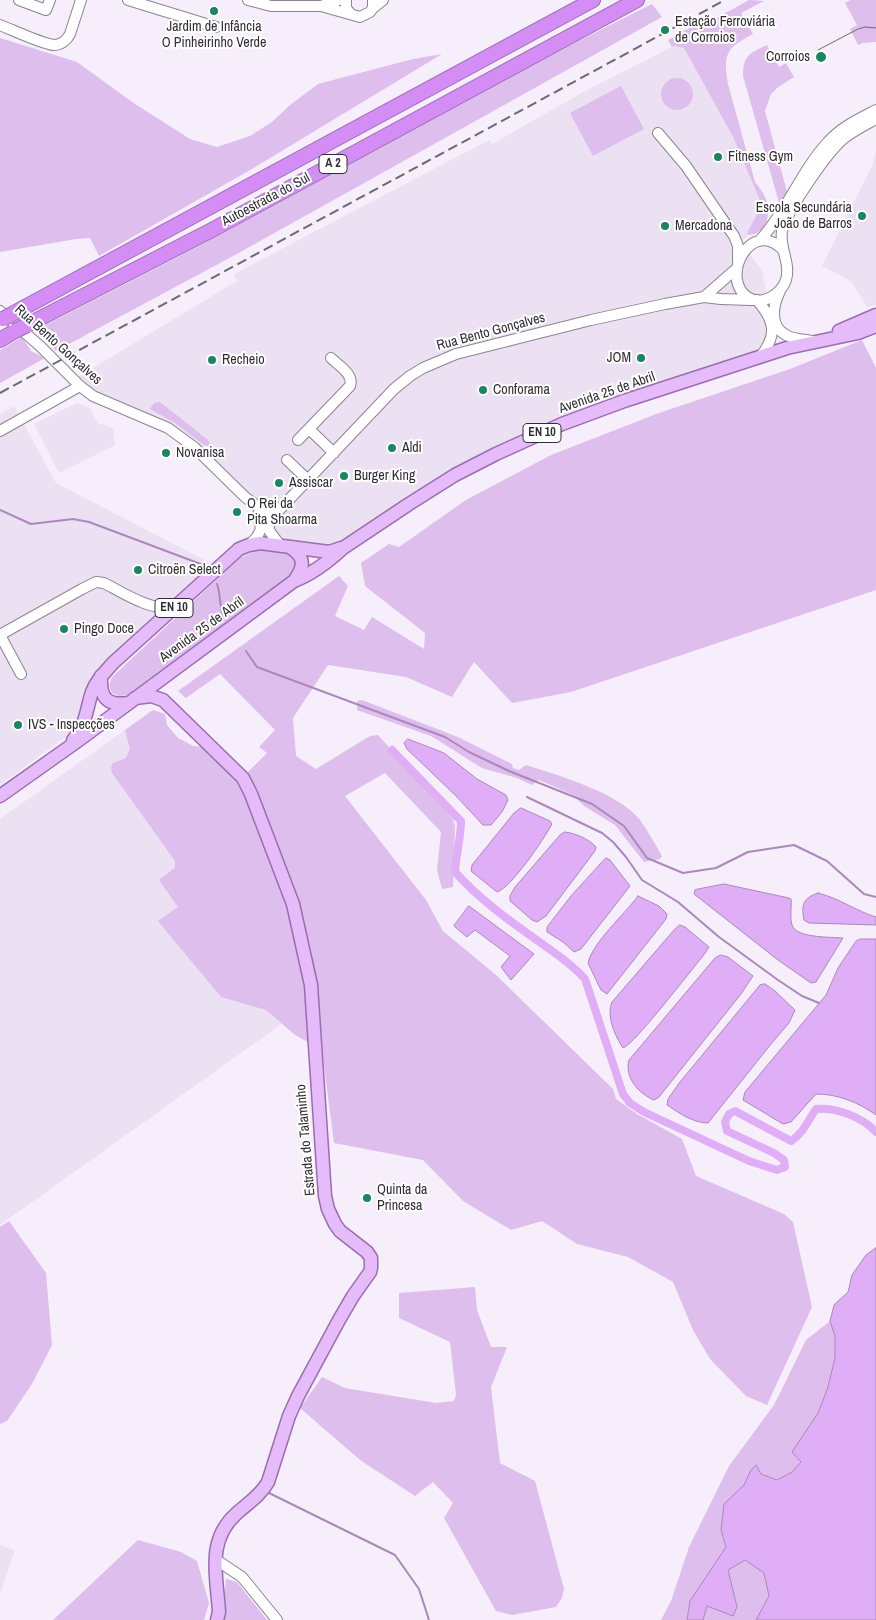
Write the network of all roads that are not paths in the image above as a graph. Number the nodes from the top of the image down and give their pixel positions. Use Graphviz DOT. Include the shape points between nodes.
graph roads {
  1 [pos="19,0"];
  2 [pos="50,0"];
  3 [pos="81,0"];
  4 [pos="128,0"];
  5 [pos="248,0"];
  6 [pos="339,0"];
  7 [pos="346,0"];
  8 [pos="383,0"];
  9 [pos="594,0"];
  10 [pos="636,0"];
  11 [pos="373,4"];
  12 [pos="321,6"];
  13 [pos="350,13"];
  14 [pos="0,25"];
  15 [pos="216,27"];
  16 [pos="876,110"];
  17 [pos="876,119"];
  18 [pos="658,133"];
  19 [pos="734,236"];
  20 [pos="757,241"];
  21 [pos="783,250"];
  22 [pos="737,267"];
  23 [pos="781,289"];
  24 [pos="704,297"];
  25 [pos="754,300"];
  26 [pos="876,315"];
  27 [pos="4,316"];
  28 [pos="876,326"];
  29 [pos="0,340"];
  30 [pos="817,342"];
  31 [pos="760,357"];
  32 [pos="331,358"];
  33 [pos="80,386"];
  34 [pos="309,429"];
  35 [pos="0,431"];
  36 [pos="298,440"];
  37 [pos="334,453"];
  38 [pos="287,460"];
  39 [pos="308,480"];
  40 [pos="245,497"];
  41 [pos="260,508"];
  42 [pos="281,508"];
  43 [pos="268,527"];
  44 [pos="249,545"];
  45 [pos="285,546"];
  46 [pos="343,548"];
  47 [pos="294,581"];
  48 [pos="147,604"];
  49 [pos="176,607"];
  50 [pos="152,628"];
  51 [pos="0,635"];
  52 [pos="21,674"];
  53 [pos="102,676"];
  54 [pos="165,676"];
  55 [pos="131,700"];
  56 [pos="163,700"];
  57 [pos="61,752"];
  58 [pos="0,796"];
  59 [pos="215,1559"];
  60 [pos="217,1620"];
  61 [pos="277,1620"];
  1 -- 2 [label="street" via="46,10"];
  3 -- 14 [label="street" via="70,34 59,44 47,43"];
  4 -- 15 [label="street"];
  5 -- 12 [label="street" via="271,6"];
  6 -- 12 [label="street"];
  7 -- 13 [label="street"];
  8 -- 11 [label="street"];
  9 -- 27 [label="highway, Autoestrada do Sul / A 2"];
  10 -- 29 [label="highway, Autoestrada do Sul / A 2" via="210,231"];
  11 -- 13 [label="street" via="365,15"];
  12 -- 13 [label="street"];
  16 -- 20 [label="street" via="843,128 829,141 771,226"];
  17 -- 21 [label="street" via="844,139 819,168 787,217 782,232"];
  18 -- 19 [label="street" via="686,166"];
  19 -- 20 [label="street" via="744,241"];
  19 -- 22 [label="street" via="738,246"];
  20 -- 21 [label="street" via="774,241"];
  20 -- 22 [label="street" via="741,256"];
  21 -- 23 [label="street" via="787,272"];
  22 -- 24 [label="street, Rua Bento Gonçalves"];
  22 -- 25 [label="street" via="736,280 740,288"];
  23 -- 25 [label="street" via="773,297"];
  23 -- 30 [label="street" via="774,312 780,330 795,339"];
  24 -- 25 [label="street, Rua Bento Gonçalves"];
  24 -- 37 [label="street, Rua Bento Gonçalves" via="591,320 441,359 394,389"];
  25 -- 31 [label="street" via="766,310 773,332 769,346"];
  26 -- 30 [label="main road, Avenida 25 de Abril / EN 10"];
  27 -- 33 [label="street, Rua Bento Gonçalves"];
  28 -- 30 [label="main road, Avenida 25 de Abril / EN 10"];
  30 -- 31 [label="main road, Avenida 25 de Abril / EN 10"];
  31 -- 46 [label="main road, Avenida 25 de Abril / EN 10" via="624,401 521,442 426,492"];
  32 -- 34 [label="street" via="352,382"];
  33 -- 35 [label="street"];
  33 -- 40 [label="street, Rua Bento Gonçalves" via="93,396 168,428 194,447"];
  34 -- 36 [label="street"];
  34 -- 37 [label="street"];
  37 -- 39 [label="street, Rua Bento Gonçalves"];
  38 -- 39 [label="street"];
  39 -- 42 [label="street, Rua Bento Gonçalves"];
  40 -- 41 [label="street"];
  40 -- 44 [label="street" via="259,515 261,529"];
  41 -- 42 [label="street"];
  41 -- 43 [label="street"];
  42 -- 43 [label="street, Rua Bento Gonçalves"];
  43 -- 45 [label="street"];
  44 -- 45 [label="main road, Avenida 25 de Abril / EN 10"];
  44 -- 49 [label="main road, Avenida 25 de Abril / EN 10" via="239,549"];
  45 -- 46 [label="main road, Avenida 25 de Abril / EN 10" via="328,552"];
  45 -- 47 [label="main road" via="298,553 302,565"];
  46 -- 47 [label="main road, Avenida 25 de Abril / EN 10"];
  47 -- 54 [label="main road, Avenida 25 de Abril / EN 10"];
  48 -- 49 [label="street"];
  48 -- 50 [label="street" via="155,616"];
  48 -- 51 [label="street" via="96,582"];
  49 -- 50 [label="main road, Avenida 25 de Abril / EN 10"];
  50 -- 53 [label="main road, Avenida 25 de Abril / EN 10"];
  51 -- 52 [label="street"];
  53 -- 55 [label="main road" via="100,687 106,699 119,704"];
  53 -- 57 [label="main road, Avenida 25 de Abril / EN 10" via="92,692 84,724"];
  54 -- 55 [label="main road, Avenida 25 de Abril / EN 10"];
  54 -- 56 [label="main road"];
  55 -- 56 [label="main road" via="151,696"];
  55 -- 57 [label="main road, Avenida 25 de Abril / EN 10"];
  56 -- 59 [label="main road, Estrada do Talaminho" via="243,778 260,814 293,904 311,985 328,1209 340,1231 367,1252 372,1261 370,1272 343,1312 298,1396 264,1490 223,1530 216,1544"];
  57 -- 58 [label="main road, Avenida 25 de Abril / EN 10"];
  59 -- 60 [label="main road, Estrada do Talaminho"];
  59 -- 61 [label="street" via="242,1577"];
}
